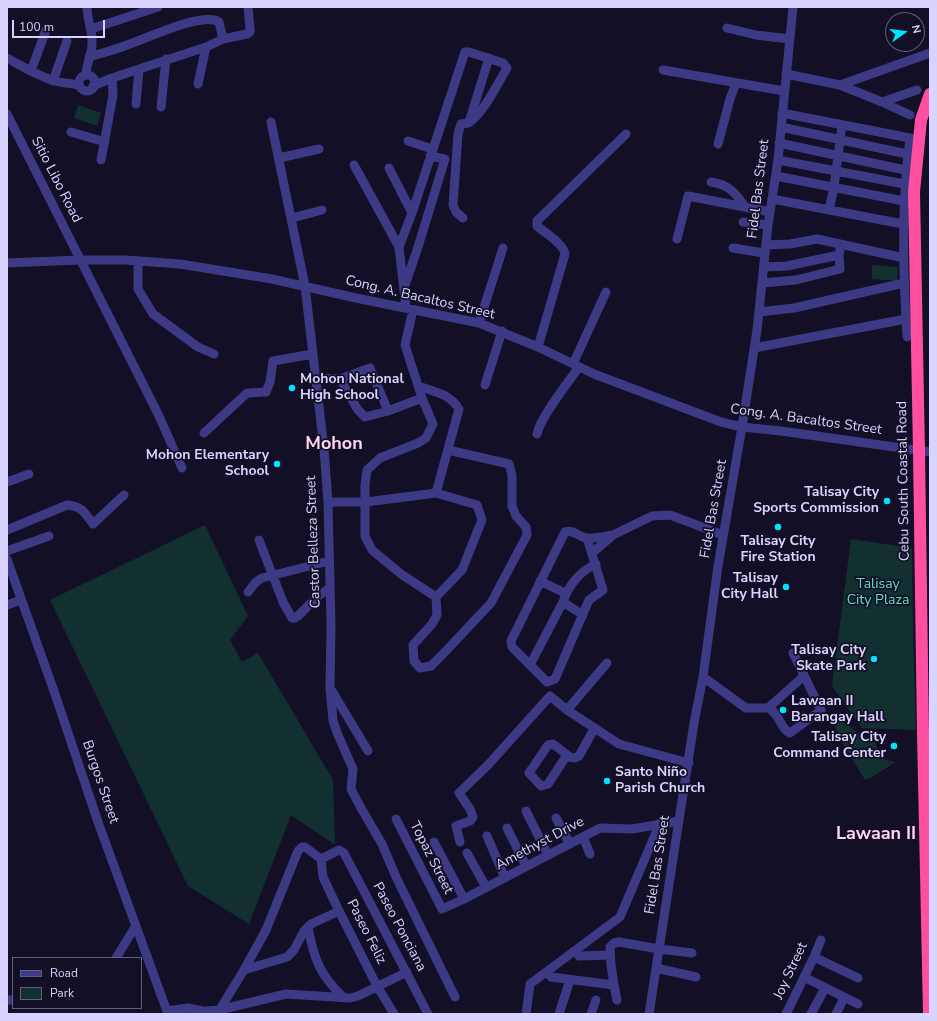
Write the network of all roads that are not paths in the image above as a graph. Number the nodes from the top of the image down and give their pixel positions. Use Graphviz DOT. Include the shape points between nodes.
graph roads {
  1 [pos="87,7"];
  2 [pos="158,7"];
  3 [pos="248,7"];
  4 [pos="792,7"];
  5 [pos="727,28"];
  6 [pos="91,29"];
  7 [pos="46,30"];
  8 [pos="223,39"];
  9 [pos="790,39"];
  10 [pos="67,41"];
  11 [pos="206,47"];
  12 [pos="930,53"];
  13 [pos="89,57"];
  14 [pos="7,58"];
  15 [pos="489,58"];
  16 [pos="166,60"];
  17 [pos="139,69"];
  18 [pos="663,70"];
  19 [pos="31,71"];
  20 [pos="786,74"];
  21 [pos="86,75"];
  22 [pos="112,78"];
  23 [pos="54,81"];
  24 [pos="736,83"];
  25 [pos="198,84"];
  26 [pos="840,85"];
  27 [pos="80,86"];
  28 [pos="93,86"];
  29 [pos="917,90"];
  30 [pos="784,91"];
  31 [pos="930,94"];
  32 [pos="882,102"];
  33 [pos="136,104"];
  34 [pos="161,107"];
  35 [pos="782,113"];
  36 [pos="7,114"];
  37 [pos="910,116"];
  38 [pos="456,121"];
  39 [pos="271,122"];
  40 [pos="842,124"];
  41 [pos="781,127"];
  42 [pos="71,132"];
  43 [pos="626,134"];
  44 [pos="840,140"];
  45 [pos="408,141"];
  46 [pos="105,142"];
  47 [pos="779,143"];
  48 [pos="718,144"];
  49 [pos="319,149"];
  50 [pos="431,152"];
  51 [pos="908,154"];
  52 [pos="838,156"];
  53 [pos="278,158"];
  54 [pos="100,160"];
  55 [pos="445,160"];
  56 [pos="778,160"];
  57 [pos="455,162"];
  58 [pos="354,165"];
  59 [pos="389,168"];
  60 [pos="906,170"];
  61 [pos="836,171"];
  62 [pos="776,176"];
  63 [pos="712,182"];
  64 [pos="904,184"];
  65 [pos="834,187"];
  66 [pos="772,199"];
  67 [pos="745,207"];
  68 [pos="907,207"];
  69 [pos="322,210"];
  70 [pos="829,210"];
  71 [pos="770,212"];
  72 [pos="412,213"];
  73 [pos="292,218"];
  74 [pos="463,218"];
  75 [pos="743,222"];
  76 [pos="903,224"];
  77 [pos="768,225"];
  78 [pos="677,239"];
  79 [pos="841,243"];
  80 [pos="399,247"];
  81 [pos="503,248"];
  82 [pos="733,248"];
  83 [pos="765,249"];
  84 [pos="838,255"];
  85 [pos="904,258"];
  86 [pos="80,260"];
  87 [pos="138,261"];
  88 [pos="7,263"];
  89 [pos="764,267"];
  90 [pos="762,282"];
  91 [pos="904,283"];
  92 [pos="305,286"];
  93 [pos="404,286"];
  94 [pos="606,292"];
  95 [pos="410,309"];
  96 [pos="758,312"];
  97 [pos="906,318"];
  98 [pos="479,323"];
  99 [pos="502,331"];
  100 [pos="907,337"];
  101 [pos="538,347"];
  102 [pos="754,348"];
  103 [pos="214,354"];
  104 [pos="313,354"];
  105 [pos="576,366"];
  106 [pos="319,378"];
  107 [pos="340,378"];
  108 [pos="485,385"];
  109 [pos="418,386"];
  110 [pos="422,398"];
  111 [pos="388,411"];
  112 [pos="742,427"];
  113 [pos="204,433"];
  114 [pos="537,434"];
  115 [pos="448,450"];
  116 [pos="925,451"];
  117 [pos="182,468"];
  118 [pos="29,474"];
  119 [pos="7,482"];
  120 [pos="436,493"];
  121 [pos="124,495"];
  122 [pos="328,502"];
  123 [pos="366,502"];
  124 [pos="7,530"];
  125 [pos="612,535"];
  126 [pos="723,535"];
  127 [pos="49,536"];
  128 [pos="587,538"];
  129 [pos="259,540"];
  130 [pos="7,551"];
  131 [pos="592,553"];
  132 [pos="7,559"];
  133 [pos="329,561"];
  134 [pos="596,564"];
  135 [pos="273,576"];
  136 [pos="540,581"];
  137 [pos="11,587"];
  138 [pos="330,588"];
  139 [pos="248,592"];
  140 [pos="436,598"];
  141 [pos="564,598"];
  142 [pos="21,600"];
  143 [pos="7,605"];
  144 [pos="583,615"];
  145 [pos="793,653"];
  146 [pos="606,663"];
  147 [pos="530,665"];
  148 [pos="804,676"];
  149 [pos="704,677"];
  150 [pos="330,688"];
  151 [pos="768,708"];
  152 [pos="567,710"];
  153 [pos="594,729"];
  154 [pos="368,751"];
  155 [pos="570,757"];
  156 [pos="689,763"];
  157 [pos="526,811"];
  158 [pos="556,818"];
  159 [pos="396,819"];
  160 [pos="679,821"];
  161 [pos="660,823"];
  162 [pos="507,828"];
  163 [pos="488,836"];
  164 [pos="583,837"];
  165 [pos="434,842"];
  166 [pos="460,842"];
  167 [pos="570,844"];
  168 [pos="467,853"];
  169 [pos="590,854"];
  170 [pos="548,855"];
  171 [pos="321,859"];
  172 [pos="526,866"];
  173 [pos="505,878"];
  174 [pos="486,888"];
  175 [pos="464,899"];
  176 [pos="442,909"];
  177 [pos="339,911"];
  178 [pos="136,927"];
  179 [pos="308,927"];
  180 [pos="820,940"];
  181 [pos="659,949"];
  182 [pos="692,953"];
  183 [pos="610,955"];
  184 [pos="579,956"];
  185 [pos="117,957"];
  186 [pos="814,957"];
  187 [pos="656,968"];
  188 [pos="244,970"];
  189 [pos="407,972"];
  190 [pos="551,977"];
  191 [pos="696,977"];
  192 [pos="804,977"];
  193 [pos="858,978"];
  194 [pos="570,980"];
  195 [pos="614,985"];
  196 [pos="377,986"];
  197 [pos="825,988"];
  198 [pos="455,997"];
  199 [pos="344,998"];
  200 [pos="844,998"];
  201 [pos="596,1000"];
  202 [pos="617,1000"];
  203 [pos="858,1004"];
  204 [pos="167,1012"];
  205 [pos="218,1012"];
  206 [pos="200,1013"];
  207 [pos="394,1014"];
  208 [pos="428,1014"];
  209 [pos="526,1014"];
  210 [pos="559,1014"];
  211 [pos="591,1014"];
  212 [pos="649,1014"];
  213 [pos="786,1014"];
  214 [pos="811,1014"];
  215 [pos="836,1014"];
  216 [pos="929,1014"];
  1 -- 6 [label="street"];
  2 -- 6 [label="street"];
  3 -- 8 [label="street" via="254,33"];
  4 -- 9 [label="street, Fidel Bas Street"];
  5 -- 9 [label="street"];
  6 -- 13 [label="street" via="92,45"];
  7 -- 19 [label="street"];
  8 -- 11 [label="street"];
  8 -- 13 [label="street" via="216,19 202,20 185,23"];
  9 -- 20 [label="street, Fidel Bas Street"];
  10 -- 23 [label="street"];
  11 -- 16 [label="street"];
  11 -- 25 [label="street"];
  12 -- 26 [label="street"];
  13 -- 21 [label="street"];
  14 -- 19 [label="street"];
  15 -- 38 [label="street"];
  15 -- 38 [label="street" via="465,52"];
  15 -- 38 [label="street" via="503,63 507,68 477,115"];
  16 -- 17 [label="street"];
  16 -- 34 [label="street"];
  17 -- 22 [label="street"];
  17 -- 33 [label="street"];
  18 -- 24 [label="street"];
  19 -- 23 [label="street"];
  20 -- 26 [label="street"];
  20 -- 30 [label="street, Fidel Bas Street"];
  21 -- 27 [label="street" via="80,79"];
  21 -- 28 [label="street" via="92,77"];
  22 -- 28 [label="street"];
  22 -- 46 [label="street"];
  23 -- 27 [label="street"];
  24 -- 30 [label="street"];
  24 -- 48 [label="street"];
  26 -- 32 [label="street"];
  27 -- 28 [label="street" via="88,90"];
  29 -- 32 [label="street"];
  30 -- 35 [label="street, Fidel Bas Street"];
  31 -- 68 [label="highway, Cebu South Coastal Road" via="922,120 914,192"];
  32 -- 37 [label="street"];
  35 -- 40 [label="street"];
  35 -- 41 [label="street, Fidel Bas Street"];
  36 -- 86 [label="street, Sitio Libo Road"];
  38 -- 50 [label="street"];
  38 -- 57 [label="street" via="458,134"];
  39 -- 53 [label="street, Castor Belleza Street"];
  40 -- 44 [label="street"];
  40 -- 51 [label="street" via="910,138"];
  41 -- 44 [label="street"];
  41 -- 47 [label="street, Fidel Bas Street"];
  42 -- 46 [label="street"];
  43 -- 101 [label="street" via="537,221 537,226 560,245 565,254"];
  44 -- 51 [label="street"];
  44 -- 52 [label="street"];
  45 -- 50 [label="street"];
  46 -- 54 [label="street"];
  47 -- 52 [label="street"];
  47 -- 56 [label="street, Fidel Bas Street"];
  49 -- 53 [label="street"];
  50 -- 55 [label="street"];
  50 -- 72 [label="street"];
  51 -- 60 [label="street"];
  52 -- 60 [label="street"];
  52 -- 61 [label="street"];
  53 -- 73 [label="street, Castor Belleza Street"];
  55 -- 57 [label="street"];
  55 -- 93 [label="street"];
  56 -- 61 [label="street"];
  56 -- 62 [label="street, Fidel Bas Street"];
  57 -- 74 [label="street" via="453,205"];
  58 -- 80 [label="street"];
  59 -- 72 [label="street"];
  60 -- 64 [label="street"];
  61 -- 64 [label="street"];
  61 -- 65 [label="street"];
  62 -- 65 [label="street"];
  62 -- 66 [label="street, Fidel Bas Street"];
  63 -- 67 [label="street" via="728,187"];
  64 -- 68 [label="street"];
  65 -- 68 [label="street"];
  65 -- 70 [label="street"];
  66 -- 70 [label="street"];
  66 -- 71 [label="street, Fidel Bas Street"];
  67 -- 71 [label="street"];
  67 -- 78 [label="street" via="688,196"];
  68 -- 76 [label="street"];
  68 -- 116 [label="highway, Cebu South Coastal Road"];
  69 -- 73 [label="street"];
  70 -- 76 [label="street"];
  71 -- 77 [label="street, Fidel Bas Street"];
  72 -- 80 [label="street"];
  73 -- 92 [label="street, Castor Belleza Street"];
  75 -- 77 [label="street"];
  76 -- 85 [label="street"];
  77 -- 83 [label="street, Fidel Bas Street"];
  79 -- 83 [label="street" via="817,238"];
  79 -- 84 [label="street"];
  79 -- 85 [label="street"];
  80 -- 93 [label="street"];
  81 -- 98 [label="street"];
  82 -- 83 [label="street"];
  83 -- 89 [label="street, Fidel Bas Street"];
  84 -- 89 [label="street" via="787,266"];
  84 -- 90 [label="street" via="840,269 796,280"];
  85 -- 91 [label="street"];
  86 -- 87 [label="street, Cong. A. Bacaltos Street"];
  86 -- 88 [label="street, Cong. A. Bacaltos Street"];
  86 -- 117 [label="street, Sitio Libo Road" via="159,416"];
  87 -- 92 [label="street, Cong. A. Bacaltos Street" via="180,264"];
  87 -- 103 [label="street" via="138,289 153,314 198,347"];
  89 -- 90 [label="street, Fidel Bas Street"];
  90 -- 96 [label="street, Fidel Bas Street"];
  91 -- 96 [label="street" via="794,308"];
  91 -- 97 [label="street"];
  92 -- 95 [label="street, Cong. A. Bacaltos Street"];
  92 -- 104 [label="street, Castor Belleza Street"];
  93 -- 95 [label="street"];
  94 -- 105 [label="street"];
  95 -- 98 [label="street, Cong. A. Bacaltos Street"];
  95 -- 109 [label="street" via="405,345"];
  96 -- 102 [label="street, Fidel Bas Street"];
  97 -- 100 [label="street"];
  97 -- 102 [label="street"];
  98 -- 99 [label="street, Cong. A. Bacaltos Street"];
  99 -- 101 [label="street, Cong. A. Bacaltos Street"];
  99 -- 108 [label="street"];
  101 -- 105 [label="street, Cong. A. Bacaltos Street"];
  102 -- 112 [label="street, Fidel Bas Street"];
  104 -- 113 [label="street" via="273,361 266,392 247,393"];
  104 -- 122 [label="street, Castor Belleza Street"];
  105 -- 112 [label="street, Cong. A. Bacaltos Street" via="682,408"];
  105 -- 114 [label="street" via="544,417"];
  106 -- 107 [label="street"];
  107 -- 111 [label="street" via="362,415 369,417"];
  107 -- 111 [label="street" via="370,368"];
  109 -- 110 [label="street"];
  109 -- 115 [label="street" via="450,398 459,409"];
  110 -- 111 [label="street"];
  110 -- 123 [label="street" via="433,424 426,438 380,458 367,470"];
  112 -- 116 [label="street, Cong. A. Bacaltos Street"];
  112 -- 126 [label="street, Fidel Bas Street"];
  115 -- 120 [label="street"];
  115 -- 140 [label="street" via="509,464 512,475 512,506 516,516 526,527 527,536 491,603 431,666 420,668 414,661 413,645 437,615"];
  116 -- 216 [label="highway, Cebu South Coastal Road" via="923,732"];
  118 -- 119 [label="street"];
  120 -- 123 [label="street"];
  120 -- 140 [label="street" via="477,505 482,520 462,570"];
  121 -- 124 [label="street" via="93,524 83,510 67,505"];
  122 -- 123 [label="street"];
  122 -- 133 [label="street, Castor Belleza Street"];
  123 -- 140 [label="street" via="365,536 372,550"];
  125 -- 126 [label="street" via="652,516 666,515"];
  125 -- 128 [label="street"];
  125 -- 131 [label="street"];
  126 -- 149 [label="street, Fidel Bas Street"];
  127 -- 130 [label="street"];
  128 -- 131 [label="street"];
  128 -- 136 [label="street" via="577,533 565,532"];
  129 -- 135 [label="street"];
  131 -- 134 [label="street"];
  132 -- 137 [label="street, Burgos Street"];
  133 -- 135 [label="street"];
  133 -- 138 [label="street, Castor Belleza Street"];
  134 -- 141 [label="street" via="582,573"];
  134 -- 144 [label="street" via="603,590 588,600"];
  135 -- 138 [label="street" via="289,614 294,618"];
  135 -- 139 [label="street" via="262,578"];
  136 -- 141 [label="street"];
  136 -- 147 [label="street" via="511,641 512,647"];
  137 -- 142 [label="street, Burgos Street"];
  138 -- 150 [label="street, Castor Belleza Street"];
  141 -- 144 [label="street"];
  141 -- 147 [label="street"];
  142 -- 143 [label="street"];
  142 -- 178 [label="street, Burgos Street"];
  144 -- 147 [label="street" via="554,680 546,681"];
  145 -- 148 [label="street"];
  146 -- 152 [label="street"];
  148 -- 151 [label="street"];
  148 -- 151 [label="street" via="809,696 821,710 790,733 777,714"];
  149 -- 151 [label="street" via="746,708"];
  149 -- 156 [label="street, Fidel Bas Street"];
  150 -- 154 [label="street"];
  150 -- 198 [label="street, Castor Belleza Street" via="333,721 353,769 351,789 382,844"];
  152 -- 153 [label="street"];
  152 -- 166 [label="street" via="550,696 459,793 473,817 470,821 456,826"];
  153 -- 155 [label="street" via="579,756"];
  153 -- 156 [label="street" via="619,744"];
  155 -- 155 [label="street" via="562,761 545,786 541,786 529,773 548,745 553,744"];
  156 -- 160 [label="street, Fidel Bas Street"];
  157 -- 170 [label="street"];
  158 -- 167 [label="street"];
  159 -- 176 [label="street, Topaz Street"];
  160 -- 161 [label="street, Amethyst Drive"];
  160 -- 181 [label="street, Fidel Bas Street"];
  161 -- 164 [label="street, Amethyst Drive" via="632,828 600,828"];
  161 -- 209 [label="street" via="620,916 530,984"];
  162 -- 172 [label="street"];
  163 -- 173 [label="street"];
  164 -- 167 [label="street, Amethyst Drive"];
  164 -- 169 [label="street"];
  165 -- 175 [label="street"];
  167 -- 170 [label="street, Amethyst Drive"];
  168 -- 174 [label="street"];
  170 -- 172 [label="street, Amethyst Drive"];
  171 -- 177 [label="street, Paseo Feliz" via="323,877"];
  171 -- 188 [label="street" via="305,847 302,846 298,851 266,930"];
  171 -- 189 [label="street, Paseo Ponciana" via="338,850 344,853"];
  172 -- 173 [label="street, Amethyst Drive"];
  173 -- 174 [label="street, Amethyst Drive"];
  174 -- 175 [label="street, Amethyst Drive"];
  175 -- 176 [label="street, Amethyst Drive"];
  177 -- 179 [label="street"];
  177 -- 196 [label="street, Paseo Feliz"];
  178 -- 185 [label="street"];
  178 -- 204 [label="street, Burgos Street"];
  179 -- 188 [label="street" via="287,957"];
  179 -- 199 [label="street" via="319,968 331,986"];
  180 -- 186 [label="street, Joy Street"];
  181 -- 182 [label="street"];
  181 -- 183 [label="street" via="619,942 610,947"];
  181 -- 187 [label="street, Fidel Bas Street"];
  183 -- 184 [label="street"];
  183 -- 195 [label="street"];
  186 -- 192 [label="street, Joy Street"];
  186 -- 193 [label="street"];
  187 -- 191 [label="street"];
  187 -- 212 [label="street, Fidel Bas Street"];
  188 -- 205 [label="street"];
  189 -- 196 [label="street"];
  189 -- 208 [label="street, Paseo Ponciana"];
  190 -- 194 [label="street"];
  192 -- 197 [label="street"];
  192 -- 213 [label="street, Joy Street"];
  194 -- 195 [label="street"];
  194 -- 210 [label="street"];
  195 -- 202 [label="street"];
  196 -- 199 [label="street" via="358,996"];
  196 -- 207 [label="street, Paseo Feliz"];
  197 -- 200 [label="street"];
  197 -- 214 [label="street"];
  199 -- 205 [label="street" via="286,994"];
  200 -- 203 [label="street"];
  200 -- 215 [label="street"];
  201 -- 211 [label="street"];
  204 -- 206 [label="street" via="188,1008"];
  205 -- 206 [label="street"];
}
